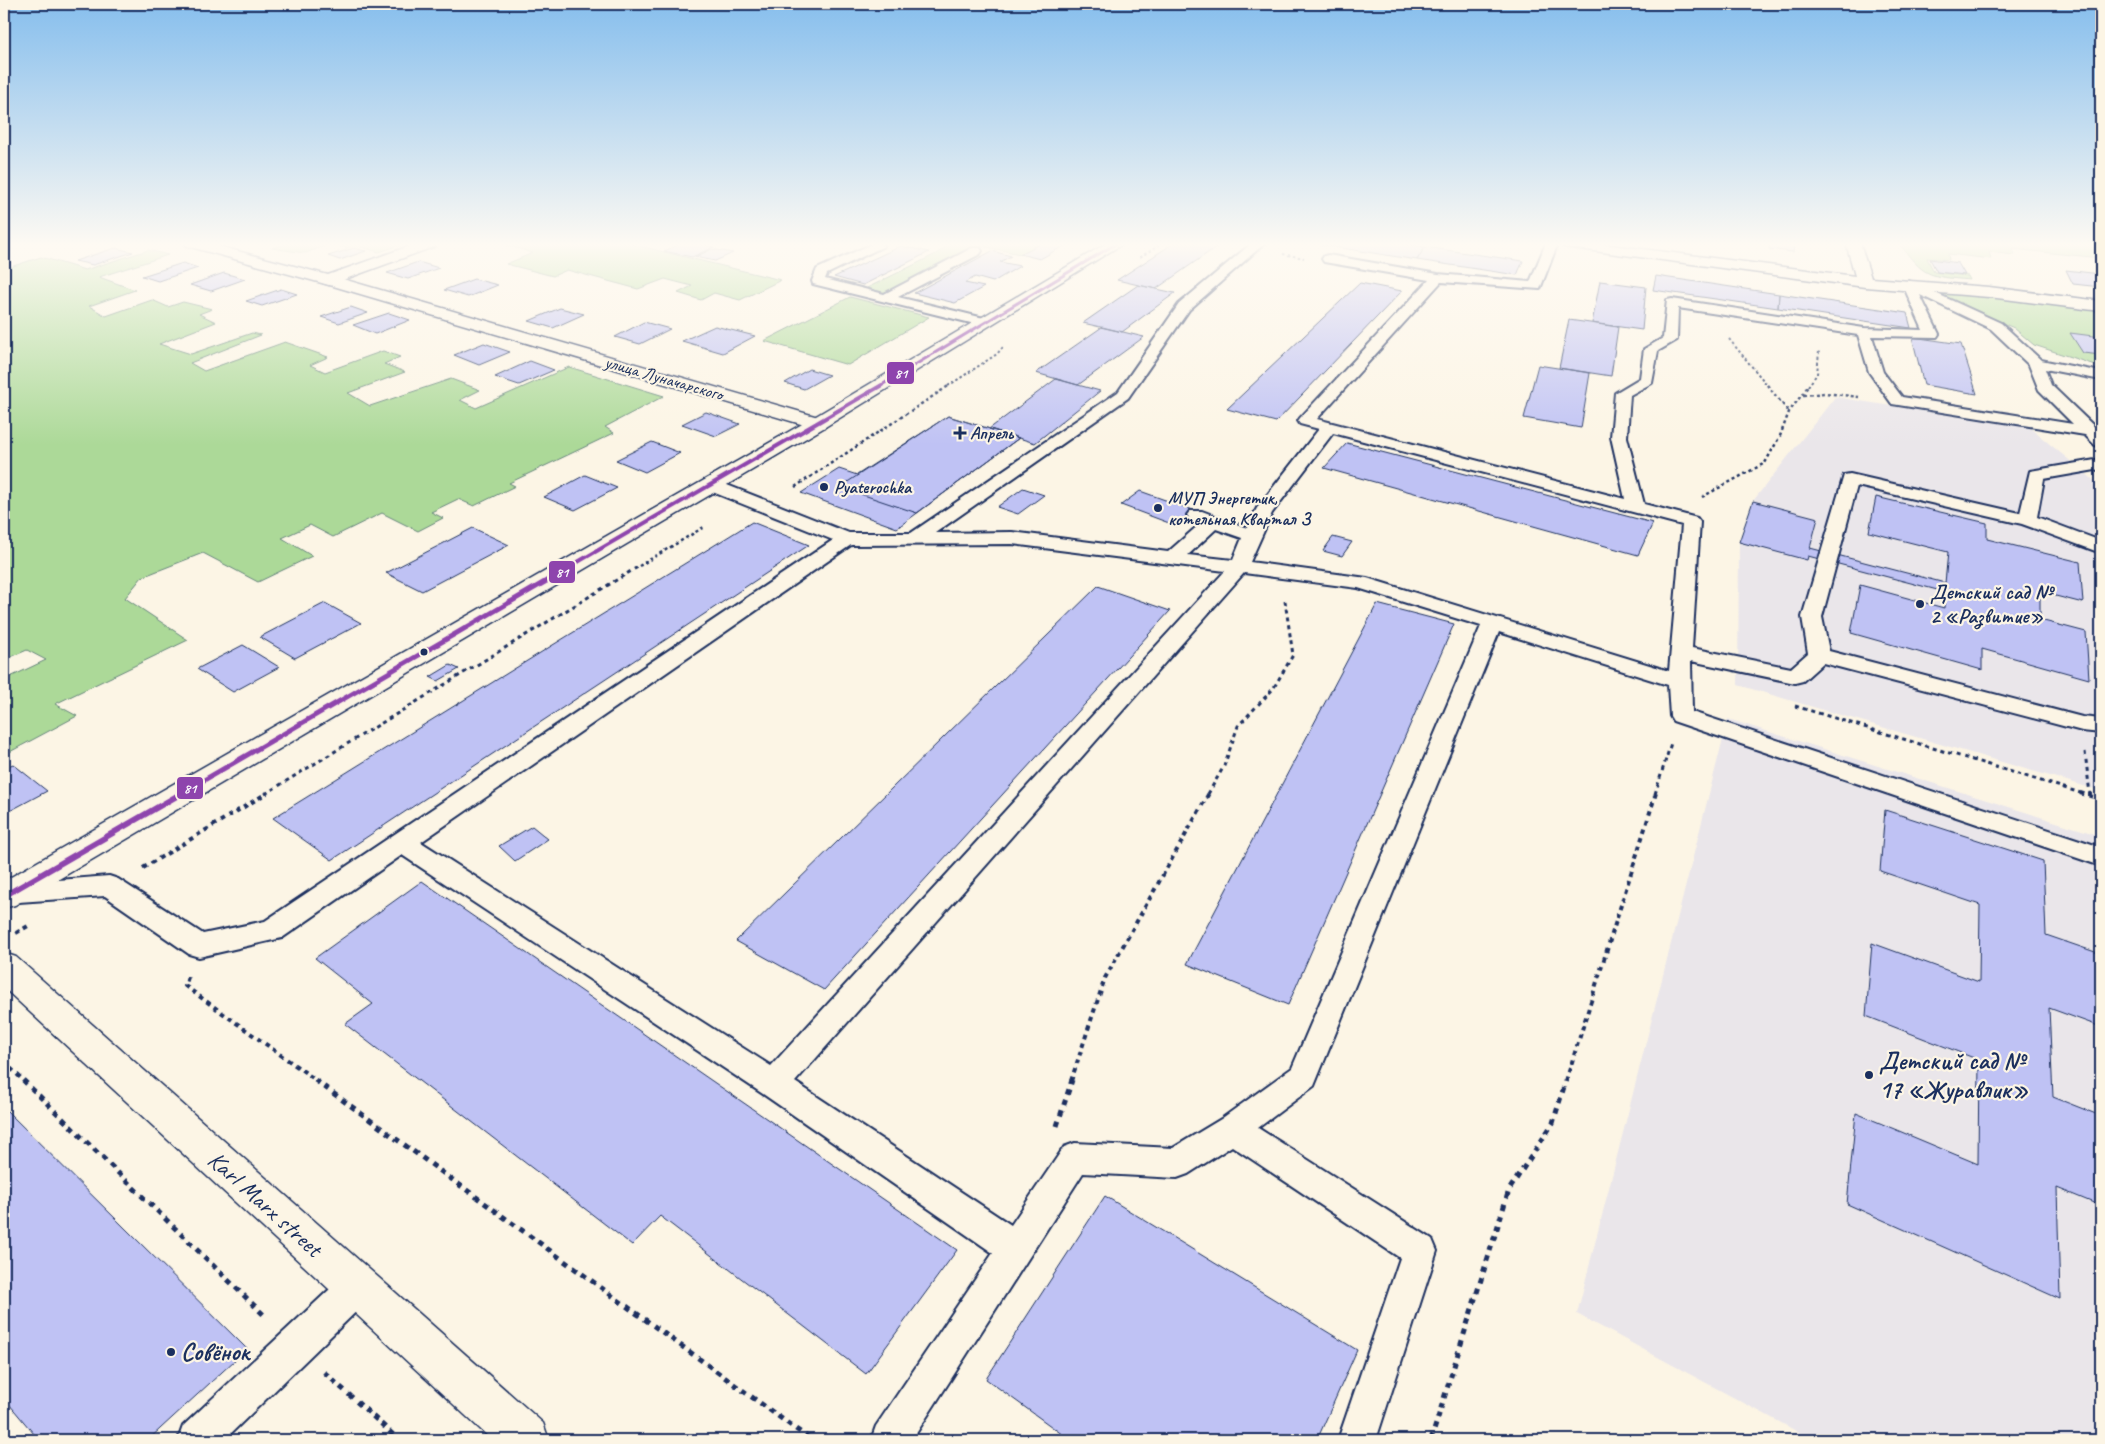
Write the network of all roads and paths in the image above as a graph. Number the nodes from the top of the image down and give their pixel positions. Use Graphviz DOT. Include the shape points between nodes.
graph roads {
  1 [pos="433,310"];
  2 [pos="936,310"];
  3 [pos="1003,310"];
  4 [pos="1182,310"];
  5 [pos="1408,310"];
  6 [pos="1672,310"];
  7 [pos="1706,310"];
  8 [pos="1721,310"];
  9 [pos="1921,310"];
  10 [pos="1963,310"];
  11 [pos="983,322"];
  12 [pos="1822,325"];
  13 [pos="1864,332"];
  14 [pos="1009,342"];
  15 [pos="2036,363"];
  16 [pos="2101,376"];
  17 [pos="1802,395"];
  18 [pos="1897,401"];
  19 [pos="1789,412"];
  20 [pos="818,423"];
  21 [pos="1329,427"];
  22 [pos="2090,431"];
  23 [pos="2101,442"];
  24 [pos="2101,464"];
  25 [pos="711,485"];
  26 [pos="748,500"];
  27 [pos="1636,507"];
  28 [pos="1196,515"];
  29 [pos="2028,520"];
  30 [pos="1214,521"];
  31 [pos="1691,522"];
  32 [pos="1253,536"];
  33 [pos="916,538"];
  34 [pos="847,539"];
  35 [pos="2101,547"];
  36 [pos="1173,558"];
  37 [pos="1239,567"];
  38 [pos="1281,572"];
  39 [pos="1492,623"];
  40 [pos="1681,652"];
  41 [pos="1819,655"];
  42 [pos="1679,681"];
  43 [pos="1791,705"];
  44 [pos="2092,725"];
  45 [pos="1672,740"];
  46 [pos="2090,796"];
  47 [pos="2101,799"];
  48 [pos="402,842"];
  49 [pos="2101,857"];
  50 [pos="109,886"];
  51 [pos="6,895"];
  52 [pos="39,921"];
  53 [pos="200,946"];
  54 [pos="7,952"];
  55 [pos="4,1062"];
  56 [pos="774,1084"];
  57 [pos="1232,1129"];
  58 [pos="1075,1158"];
  59 [pos="1015,1248"];
  60 [pos="357,1287"];
  61 [pos="296,1346"];
  62 [pos="197,1440"];
  63 [pos="399,1440"];
  64 [pos="526,1440"];
  65 [pos="811,1440"];
  66 [pos="890,1440"];
  67 [pos="1357,1440"];
  68 [pos="1431,1440"];
  1 -- 20 [label="street, улица Луначарского"];
  2 -- 11 [label="lane"];
  3 -- 11 [label="street"];
  4 -- 33 [label="lane" via="1123,395"];
  5 -- 21 [label="lane" via="1306,421"];
  6 -- 27 [label="lane" via="1670,340 1651,349 1647,380 1623,393 1619,437"];
  7 -- 19 [label="path"];
  8 -- 12 [label="lane"];
  9 -- 13 [label="lane" via="1932,334"];
  10 -- 15 [label="lane" via="1996,326"];
  11 -- 20 [label="street"];
  12 -- 13 [label="lane"];
  12 -- 17 [label="path" via="1817,374"];
  13 -- 18 [label="lane" via="1876,372"];
  14 -- 26 [label="path" via="996,354 790,491"];
  15 -- 16 [label="lane"];
  15 -- 22 [label="lane" via="2044,387"];
  17 -- 18 [label="path" via="1825,393"];
  17 -- 19 [label="path"];
  18 -- 22 [label="lane"];
  19 -- 31 [label="path" via="1765,463 1697,499"];
  20 -- 25 [label="street"];
  21 -- 27 [label="lane"];
  21 -- 32 [label="lane" via="1263,512"];
  22 -- 23 [label="lane"];
  24 -- 29 [label="lane" via="2036,475"];
  25 -- 26 [label="lane"];
  25 -- 51 [label="street"];
  26 -- 34 [label="lane"];
  26 -- 50 [label="path" via="165,856"];
  27 -- 31 [label="lane"];
  28 -- 30 [label="lane"];
  29 -- 35 [label="lane"];
  29 -- 41 [label="lane" via="1850,479 1812,616"];
  30 -- 32 [label="lane"];
  30 -- 36 [label="lane"];
  31 -- 40 [label="lane"];
  32 -- 37 [label="lane"];
  33 -- 34 [label="lane"];
  33 -- 36 [label="lane" via="1012,538"];
  34 -- 48 [label="lane"];
  36 -- 37 [label="lane"];
  37 -- 38 [label="lane"];
  37 -- 56 [label="lane"];
  38 -- 39 [label="lane" via="1360,582"];
  38 -- 58 [label="path" via="1293,655 1273,689 1238,726 1224,766 1105,978 1056,1132"];
  39 -- 42 [label="lane"];
  39 -- 57 [label="lane" via="1303,1077"];
  40 -- 41 [label="lane" via="1795,676"];
  40 -- 42 [label="lane"];
  41 -- 44 [label="lane"];
  42 -- 49 [label="lane" via="1681,716"];
  43 -- 46 [label="path"];
  44 -- 46 [label="path"];
  45 -- 68 [label="path" via="1553,1123 1509,1190"];
  46 -- 47 [label="path"];
  48 -- 53 [label="lane" via="272,930"];
  48 -- 56 [label="lane"];
  50 -- 51 [label="lane"];
  50 -- 53 [label="lane"];
  52 -- 54 [label="path"];
  53 -- 65 [label="path" via="185,986"];
  54 -- 60 [label="street, Karl Marx street"];
  55 -- 61 [label="path"];
  56 -- 59 [label="lane"];
  57 -- 58 [label="lane" via="1177,1163"];
  57 -- 67 [label="lane" via="1420,1250"];
  58 -- 59 [label="lane"];
  59 -- 66 [label="lane"];
  60 -- 61 [label="lane"];
  60 -- 64 [label="street, Karl Marx street"];
  61 -- 62 [label="lane"];
  61 -- 63 [label="path"];
}
